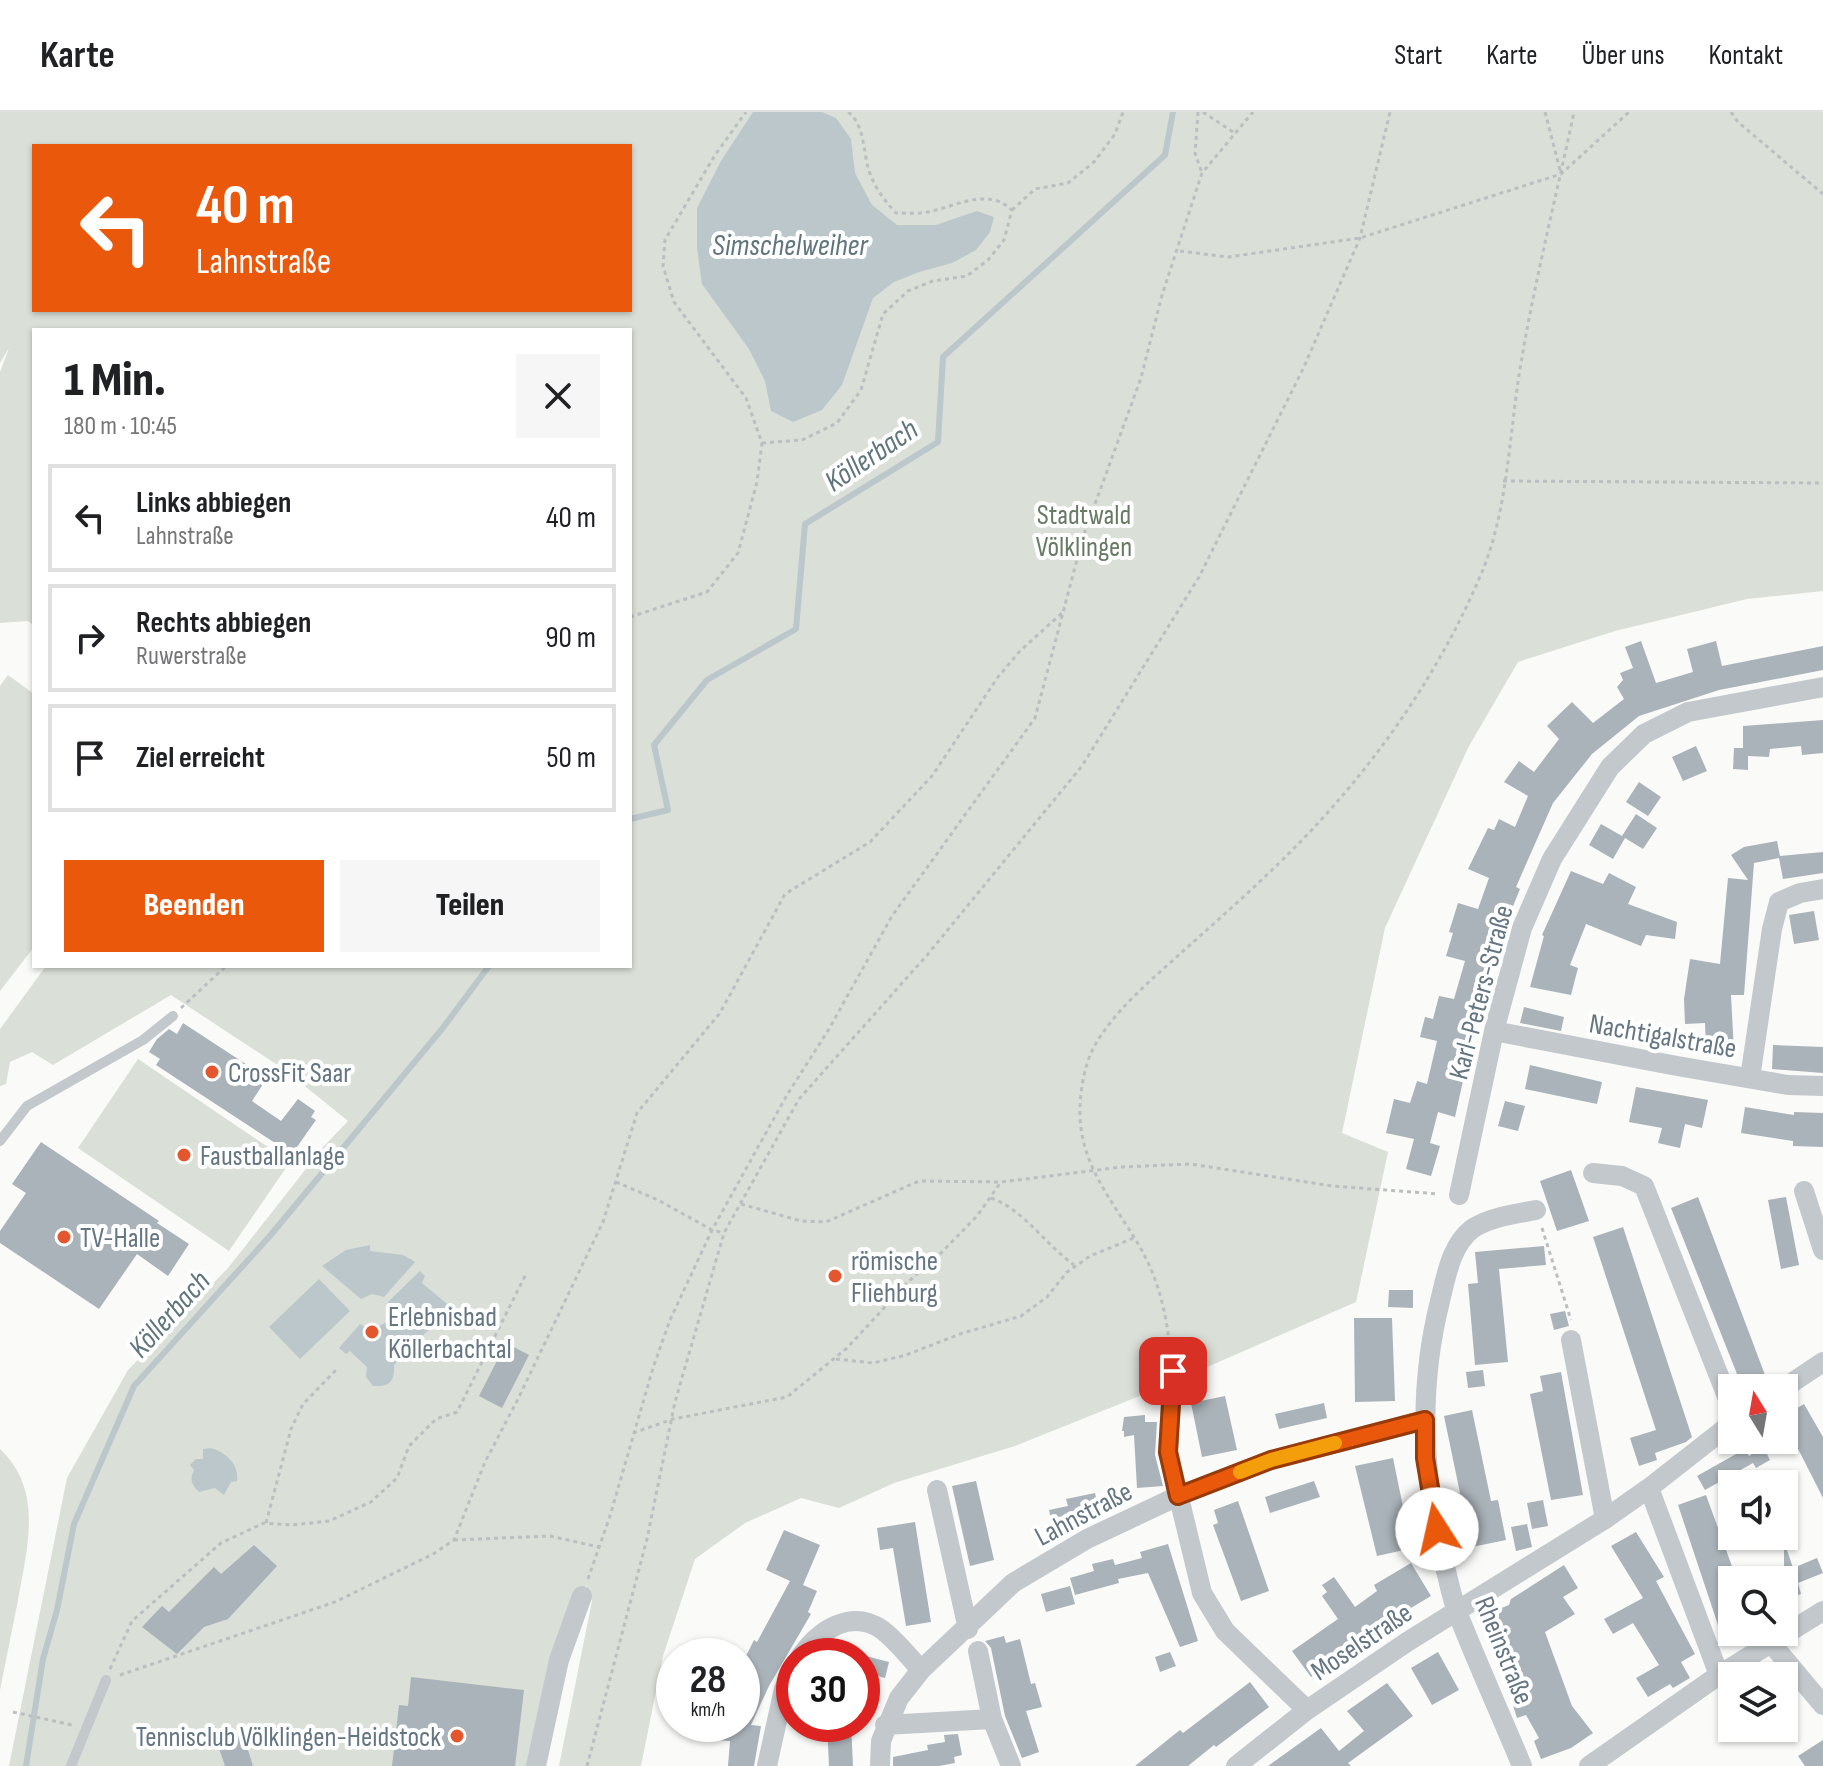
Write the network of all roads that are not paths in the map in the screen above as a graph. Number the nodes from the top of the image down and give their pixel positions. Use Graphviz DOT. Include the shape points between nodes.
graph roads {
  1 [pos="1823,687"];
  2 [pos="1823,889"];
  3 [pos="173,1016"];
  4 [pos="1494,1031"];
  5 [pos="1750,1078"];
  6 [pos="1823,1086"];
  7 [pos="0,1141"];
  8 [pos="1593,1173"];
  9 [pos="1804,1191"];
  10 [pos="1459,1195"];
  11 [pos="1536,1210"];
  12 [pos="1823,1250"];
  13 [pos="1571,1340"];
  14 [pos="1823,1362"];
  15 [pos="1173,1371"];
  16 [pos="1718,1374"];
  17 [pos="1798,1379"];
  18 [pos="1425,1420"];
  19 [pos="1718,1434"];
  20 [pos="1649,1488"];
  21 [pos="937,1490"];
  22 [pos="1178,1496"];
  23 [pos="1605,1519"];
  24 [pos="582,1596"];
  25 [pos="1457,1611"];
  26 [pos="1823,1611"];
  27 [pos="1798,1626"];
  28 [pos="968,1629"];
  29 [pos="817,1638"];
  30 [pos="1766,1646"];
  31 [pos="1774,1646"];
  32 [pos="978,1651"];
  33 [pos="1740,1662"];
  34 [pos="921,1670"];
  35 [pos="1718,1672"];
  36 [pos="1718,1676"];
  37 [pos="106,1680"];
  38 [pos="1823,1705"];
  39 [pos="1307,1710"];
  40 [pos="992,1719"];
  41 [pos="776,1725"];
  42 [pos="885,1725"];
  43 [pos="71,1766"];
  44 [pos="536,1766"];
  45 [pos="767,1766"];
  46 [pos="880,1766"];
  47 [pos="1011,1766"];
  48 [pos="1236,1766"];
  49 [pos="1522,1766"];
  50 [pos="1589,1766"];
  1 -- 4 [label="street, Karl-Peters-Straße" via="1688,712 1644,734 1610,767 1552,859 1528,914"];
  2 -- 5 [label="street" via="1779,902"];
  3 -- 7 [label="lane" via="143,1040 27,1106"];
  4 -- 5 [label="street, Nachtigalstraße"];
  4 -- 10 [label="street, Karl-Peters-Straße"];
  5 -- 6 [label="street, Nachtigalstraße"];
  8 -- 16 [label="street" via="1622,1176 1644,1186"];
  9 -- 12 [label="street"];
  11 -- 18 [label="street, Rheinstraße" via="1472,1229 1458,1245 1432,1345"];
  13 -- 23 [label="street"];
  14 -- 17 [label="street"];
  15 -- 22 [label="street" via="1168,1452"];
  18 -- 22 [label="street, Lahnstraße" via="1271,1460"];
  18 -- 25 [label="street, Rheinstraße" via="1431,1504"];
  19 -- 20 [label="street, Moselstraße"];
  20 -- 23 [label="street, Moselstraße"];
  20 -- 35 [label="street"];
  21 -- 28 [label="street"];
  22 -- 28 [label="street, Lahnstraße" via="1087,1539 1013,1583"];
  22 -- 39 [label="street" via="1202,1593 1225,1631"];
  23 -- 25 [label="street, Moselstraße"];
  24 -- 44 [label="street" via="559,1660"];
  25 -- 39 [label="street, Moselstraße"];
  25 -- 49 [label="street, Rheinstraße"];
  26 -- 27 [label="street"];
  28 -- 34 [label="street, Lahnstraße"];
  29 -- 34 [label="street" via="844,1621 863,1621 881,1629"];
  30 -- 33 [label="street"];
  31 -- 38 [label="street"];
  32 -- 40 [label="street"];
  34 -- 42 [label="street, Lahnstraße"];
  36 -- 50 [label="street"];
  37 -- 43 [label="lane"];
  39 -- 48 [label="street, Moselstraße"];
  40 -- 42 [label="street"];
  40 -- 47 [label="street"];
  41 -- 45 [label="street"];
  42 -- 46 [label="street, Lahnstraße"];
}
